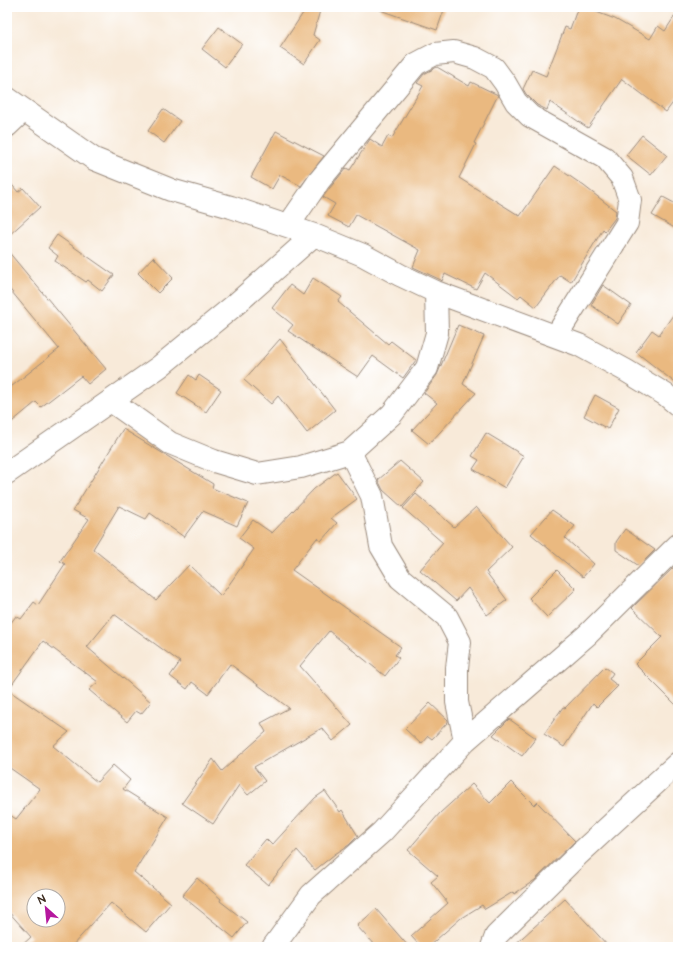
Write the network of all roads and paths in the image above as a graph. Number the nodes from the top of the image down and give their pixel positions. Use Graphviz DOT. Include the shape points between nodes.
graph roads {
  1 [pos="16,104"];
  2 [pos="7,126"];
  3 [pos="288,226"];
  4 [pos="314,235"];
  5 [pos="436,292"];
  6 [pos="556,336"];
  7 [pos="111,401"];
  8 [pos="678,405"];
  9 [pos="350,452"];
  10 [pos="7,473"];
  11 [pos="678,545"];
  12 [pos="465,741"];
  13 [pos="678,763"];
  14 [pos="273,947"];
  15 [pos="492,947"];
  1 -- 2 [label="street"];
  1 -- 3 [label="street" via="94,159 171,190 231,206"];
  3 -- 4 [label="street"];
  3 -- 6 [label="street" via="319,181 416,64 435,54 454,52 475,58 494,68 516,102 530,116 605,158 622,178 630,200 627,223"];
  4 -- 5 [label="street" via="363,255"];
  4 -- 7 [label="street" via="183,348"];
  5 -- 6 [label="street"];
  5 -- 9 [label="street" via="437,333 427,368 392,414"];
  6 -- 8 [label="street" via="579,345 625,370"];
  7 -- 9 [label="street" via="170,443 214,461 257,474 301,467"];
  7 -- 10 [label="street"];
  9 -- 12 [label="street" via="372,496 381,546 400,578 447,618 460,642 457,702"];
  11 -- 12 [label="street" via="587,635"];
  12 -- 14 [label="street" via="382,832 311,895"];
  13 -- 15 [label="street" via="578,855 496,936"];
}
